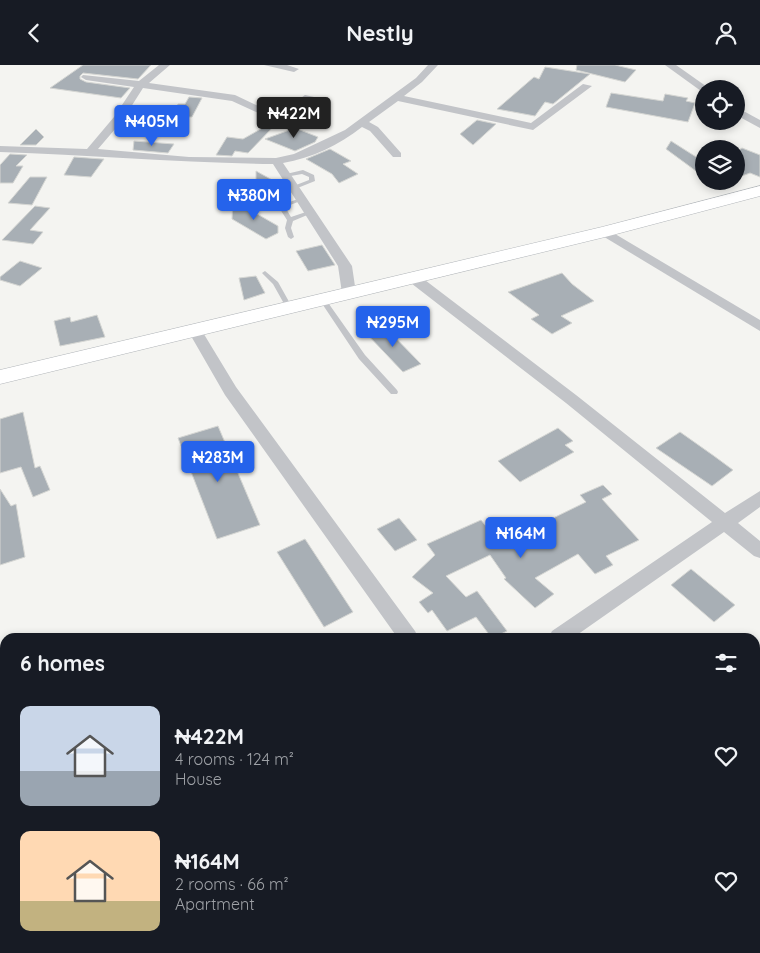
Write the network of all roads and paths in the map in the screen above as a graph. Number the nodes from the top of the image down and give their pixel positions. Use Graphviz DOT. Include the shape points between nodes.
graph roads {
  1 [pos="165,65"];
  2 [pos="268,65"];
  3 [pos="433,65"];
  4 [pos="670,65"];
  5 [pos="294,69"];
  6 [pos="86,77"];
  7 [pos="695,82"];
  8 [pos="139,86"];
  9 [pos="587,86"];
  10 [pos="310,97"];
  11 [pos="394,97"];
  12 [pos="745,116"];
  13 [pos="363,123"];
  14 [pos="760,125"];
  15 [pos="0,149"];
  16 [pos="90,152"];
  17 [pos="397,155"];
  18 [pos="276,161"];
  19 [pos="285,175"];
  20 [pos="293,188"];
  21 [pos="760,191"];
  22 [pos="300,200"];
  23 [pos="309,213"];
  24 [pos="290,220"];
  25 [pos="605,232"];
  26 [pos="291,237"];
  27 [pos="264,273"];
  28 [pos="412,277"];
  29 [pos="349,293"];
  30 [pos="322,299"];
  31 [pos="288,307"];
  32 [pos="760,326"];
  33 [pos="194,329"];
  34 [pos="0,377"];
  35 [pos="394,392"];
  36 [pos="760,498"];
  37 [pos="726,523"];
  38 [pos="760,551"];
  39 [pos="405,633"];
  40 [pos="565,633"];
  1 -- 8 [label="street"];
  2 -- 5 [label="street"];
  3 -- 11 [label="street" via="419,80"];
  4 -- 7 [label="street"];
  6 -- 8 [label="street"];
  8 -- 10 [label="street" via="235,98 278,119"];
  8 -- 16 [label="street" via="118,119"];
  9 -- 11 [label="street" via="533,127"];
  11 -- 13 [label="street"];
  12 -- 14 [label="street"];
  13 -- 17 [label="street" via="374,129"];
  13 -- 18 [label="street" via="328,144 297,157"];
  15 -- 16 [label="street"];
  16 -- 18 [label="street" via="144,158"];
  18 -- 19 [label="street"];
  19 -- 20 [label="street"];
  19 -- 20 [label="lane" via="303,172 312,176 308,184"];
  20 -- 22 [label="street"];
  21 -- 25 [label="main road"];
  22 -- 23 [label="street"];
  22 -- 24 [label="lane" via="281,206"];
  23 -- 24 [label="lane"];
  23 -- 29 [label="street" via="345,266"];
  24 -- 26 [label="lane"];
  25 -- 28 [label="main road"];
  25 -- 32 [label="street"];
  27 -- 31 [label="lane" via="276,283"];
  28 -- 29 [label="main road"];
  28 -- 37 [label="street"];
  29 -- 30 [label="main road"];
  30 -- 31 [label="main road"];
  30 -- 35 [label="lane" via="362,357"];
  31 -- 33 [label="main road"];
  33 -- 34 [label="main road"];
  33 -- 39 [label="street" via="230,391"];
  36 -- 37 [label="street"];
  37 -- 38 [label="street"];
  37 -- 40 [label="street"];
}
